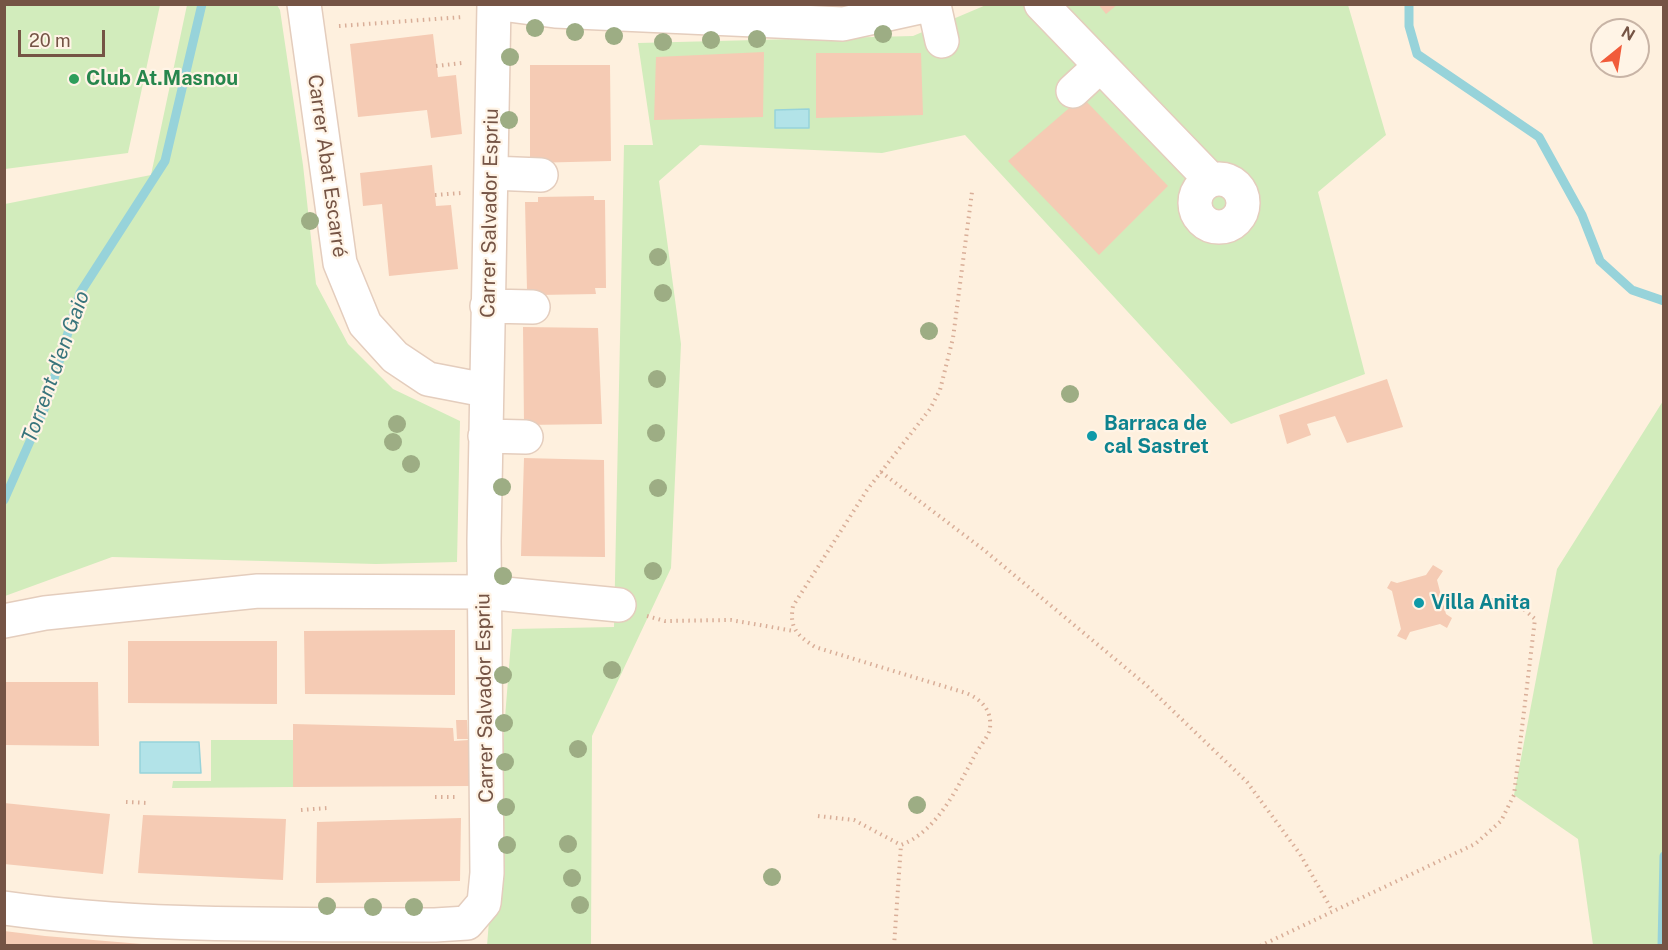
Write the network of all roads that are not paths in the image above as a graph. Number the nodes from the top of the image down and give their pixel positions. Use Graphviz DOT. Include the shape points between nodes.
graph roads {
  1 [pos="1041,4"];
  2 [pos="934,5"];
  3 [pos="497,8"];
  4 [pos="306,16"];
  5 [pos="942,41"];
  6 [pos="1100,66"];
  7 [pos="1073,91"];
  8 [pos="541,175"];
  9 [pos="1211,180"];
  10 [pos="480,183"];
  11 [pos="488,306"];
  12 [pos="533,307"];
  13 [pos="485,390"];
  14 [pos="485,436"];
  15 [pos="526,437"];
  16 [pos="493,572"];
  17 [pos="619,605"];
  18 [pos="4,621"];
  19 [pos="4,908"];
  20 [pos="136,933"];
  21 [pos="313,935"];
  1 -- 6 [label="street"];
  2 -- 3 [label="street" via="843,24"];
  2 -- 5 [label="street"];
  3 -- 10 [label="street, Carrer Salvador Espriu"];
  4 -- 13 [label="street, Carrer Abat Escarré" via="340,263 365,324 395,357 428,379"];
  6 -- 7 [label="street"];
  6 -- 9 [label="street"];
  8 -- 10 [label="street"];
  10 -- 11 [label="street, Carrer Salvador Espriu"];
  11 -- 12 [label="street"];
  11 -- 13 [label="street, Carrer Salvador Espriu"];
  13 -- 14 [label="street, Carrer Salvador Espriu"];
  14 -- 15 [label="street"];
  14 -- 16 [label="street, Carrer Salvador Espriu"];
  16 -- 17 [label="street"];
  16 -- 18 [label="street" via="258,591 45,613"];
  16 -- 21 [label="street, Carrer Salvador Espriu" via="471,781 487,873 484,903 467,923"];
  19 -- 20 [label="street, Carrer Salvador Espriu" via="63,916"];
  20 -- 21 [label="street, Carrer Salvador Espriu"];
}
